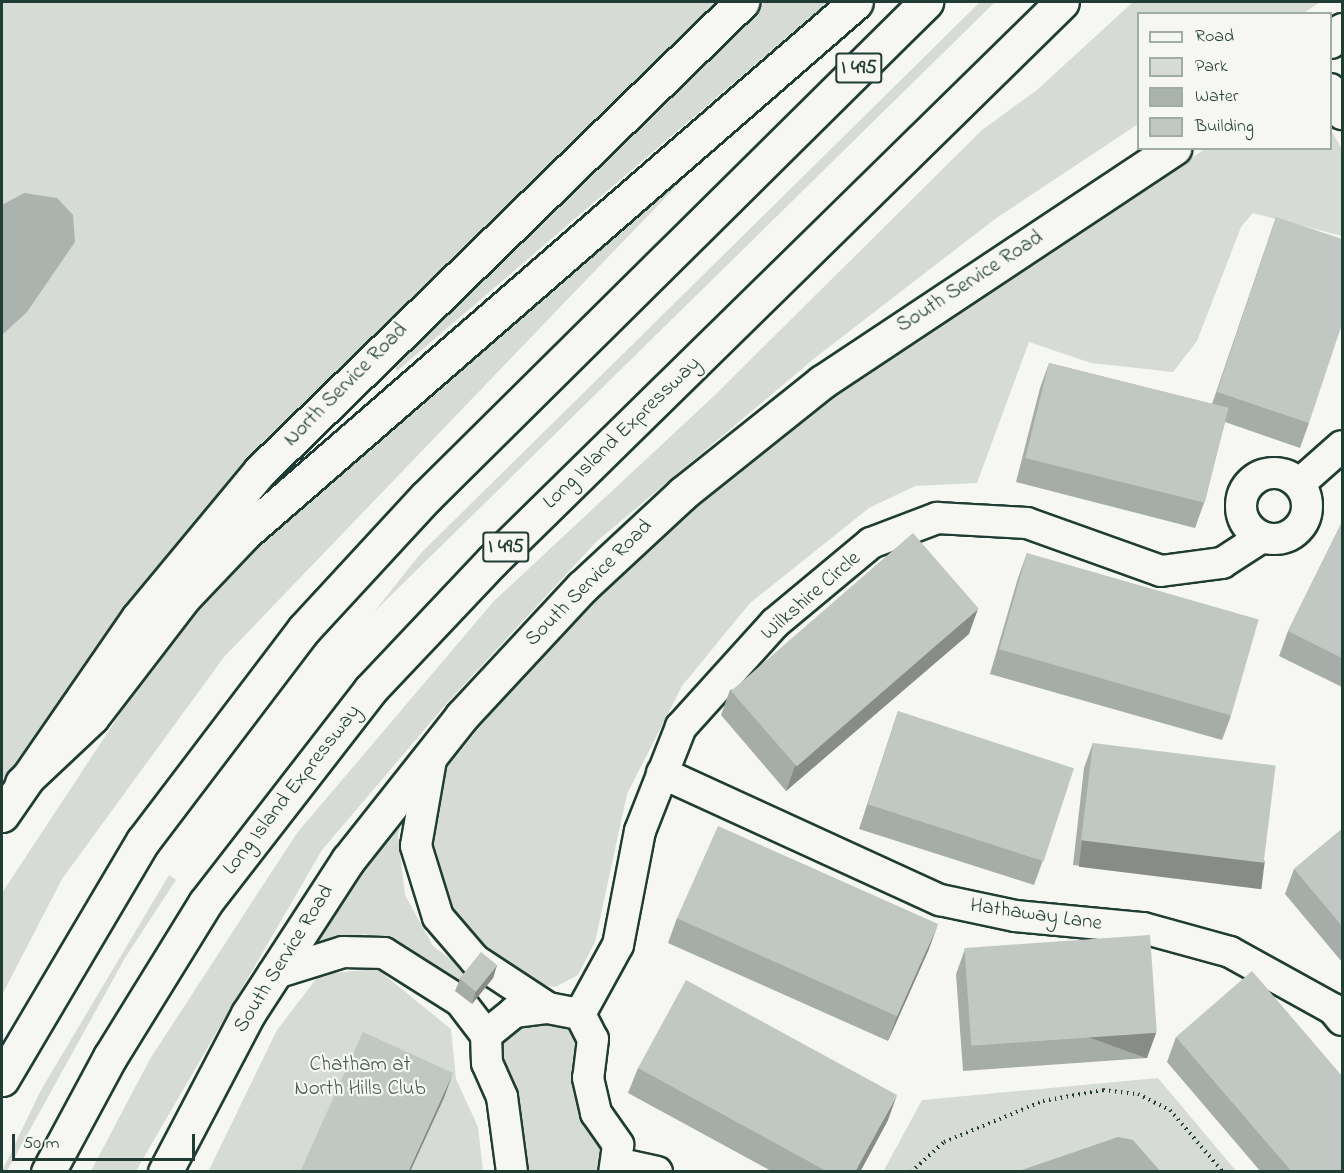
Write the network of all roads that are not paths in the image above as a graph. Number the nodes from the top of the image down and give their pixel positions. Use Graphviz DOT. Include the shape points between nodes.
graph roads {
  1 [pos="742,2"];
  2 [pos="856,2"];
  3 [pos="926,2"];
  4 [pos="1062,2"];
  5 [pos="1332,93"];
  6 [pos="1342,114"];
  7 [pos="1171,150"];
  8 [pos="1342,446"];
  9 [pos="1299,484"];
  10 [pos="1262,537"];
  11 [pos="433,752"];
  12 [pos="662,773"];
  13 [pos="22,783"];
  14 [pos="2,815"];
  15 [pos="273,974"];
  16 [pos="548,1008"];
  17 [pos="580,1014"];
  18 [pos="1342,1020"];
  19 [pos="486,1035"];
  20 [pos="2,1079"];
  21 [pos="615,1167"];
  22 [pos="48,1172"];
  23 [pos="165,1172"];
  24 [pos="512,1172"];
  25 [pos="657,1172"];
  1 -- 13 [label="main road, North Service Road" via="260,471 138,618"];
  2 -- 13 [label="main road" via="245,533 185,596 92,717"];
  3 -- 20 [label="main road, I 495" via="426,497 304,629 142,841"];
  4 -- 22 [label="main road, Long Island Expressway / I 495" via="500,553 370,690 205,903 116,1047"];
  5 -- 6 [label="street"];
  7 -- 11 [label="main road, South Service Road" via="878,343 734,451 582,587"];
  8 -- 9 [label="street"];
  9 -- 10 [label="street, Wilkshire Circle" via="1307,506 1300,526 1283,538"];
  9 -- 10 [label="street" via="1280,473 1249,484 1242,514"];
  10 -- 12 [label="street, Wilkshire Circle" via="1222,563 1161,571 1027,523 937,518 871,543 775,623 681,727"];
  11 -- 15 [label="main road, South Service Road" via="348,860"];
  11 -- 16 [label="street" via="416,846 438,917 475,960"];
  12 -- 17 [label="street, Wilkshire Circle" via="640,831 618,945"];
  12 -- 18 [label="street, Hathaway Lane" via="940,900 1015,916 1143,928 1230,952 1333,1009"];
  13 -- 14 [label="main road, North Service Road"];
  15 -- 19 [label="street" via="343,952 384,953 460,1001"];
  15 -- 23 [label="main road, South Service Road"];
  16 -- 17 [label="street"];
  16 -- 19 [label="street" via="514,1012"];
  17 -- 21 [label="street" via="593,1040 588,1078 596,1113 618,1145"];
  19 -- 24 [label="street" via="487,1063 501,1096"];
  21 -- 25 [label="street"];
}
